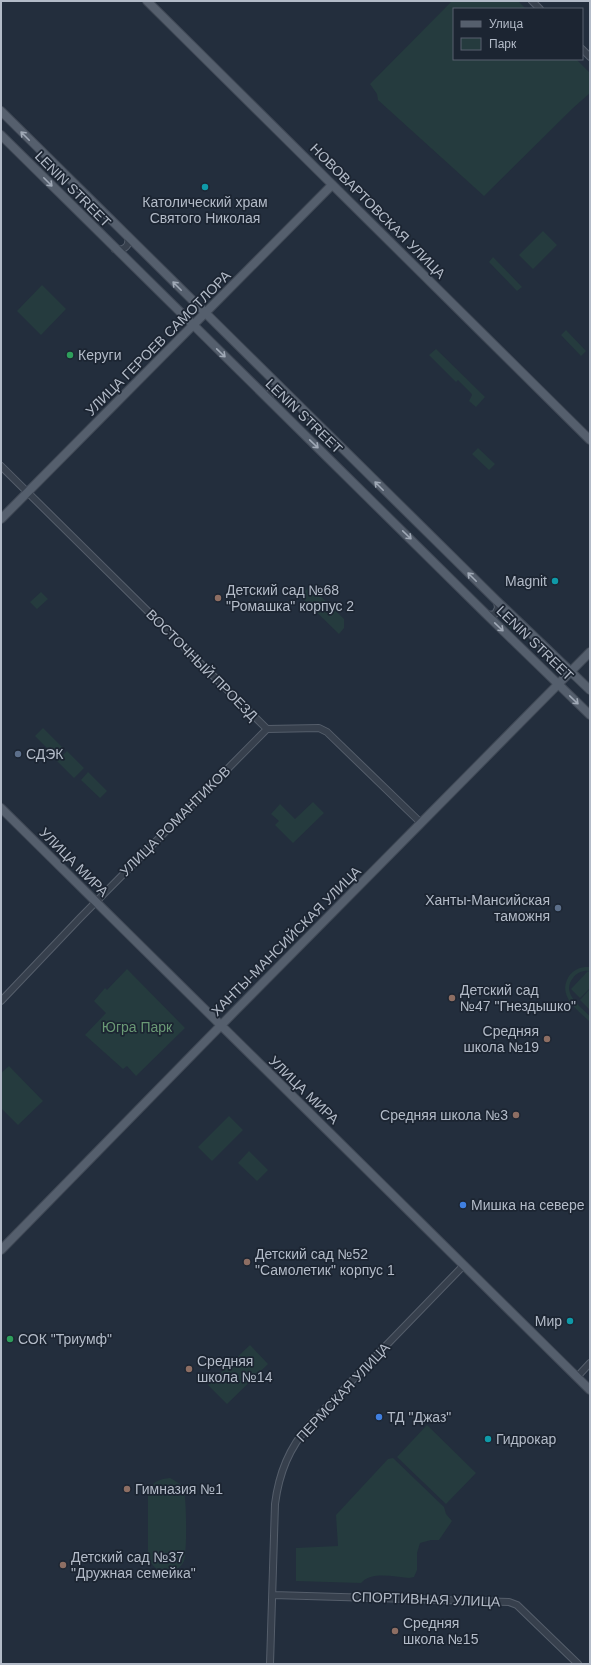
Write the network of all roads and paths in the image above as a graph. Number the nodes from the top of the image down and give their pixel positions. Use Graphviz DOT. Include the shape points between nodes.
graph roads {
  1 [pos="147,1"];
  2 [pos="1,111"];
  3 [pos="1,135"];
  4 [pos="332,185"];
  5 [pos="128,237"];
  6 [pos="115,249"];
  7 [pos="205,314"];
  8 [pos="193,326"];
  9 [pos="283,390"];
  10 [pos="271,402"];
  11 [pos="590,440"];
  12 [pos="1,466"];
  13 [pos="27,492"];
  14 [pos="1,518"];
  15 [pos="497,601"];
  16 [pos="486,614"];
  17 [pos="590,652"];
  18 [pos="571,672"];
  19 [pos="558,684"];
  20 [pos="590,690"];
  21 [pos="590,715"];
  22 [pos="267,729"];
  23 [pos="1,808"];
  24 [pos="421,823"];
  25 [pos="96,902"];
  26 [pos="1,1001"];
  27 [pos="220,1026"];
  28 [pos="1,1250"];
  29 [pos="464,1265"];
  30 [pos="590,1363"];
  31 [pos="577,1377"];
  32 [pos="590,1390"];
  33 [pos="273,1595"];
  34 [pos="270,1664"];
  35 [pos="578,1664"];
  1 -- 4 [label="main road, НОВОВАРТОВСКАЯ УЛИЦА"];
  5 -- 2 [label="main road, LENIN STREET, one-way"];
  3 -- 6 [label="main road, LENIN STREET, one-way"];
  4 -- 7 [label="main road, УЛИЦА ГЕРОЕВ САМОТЛОРА"];
  4 -- 11 [label="main road, НОВОВАРТОВСКАЯ УЛИЦА"];
  5 -- 6 [label="street" via="125,247 121,250"];
  7 -- 5 [label="main road, LENIN STREET, one-way"];
  6 -- 8 [label="main road, LENIN STREET"];
  7 -- 8 [label="main road, УЛИЦА ГЕРОЕВ САМОТЛОРА"];
  7 -- 9 [label="main road, LENIN STREET"];
  8 -- 10 [label="main road, LENIN STREET, one-way"];
  8 -- 13 [label="main road, УЛИЦА ГЕРОЕВ САМОТЛОРА"];
  9 -- 10 [label="street" via="271,391"];
  15 -- 9 [label="main road, LENIN STREET, one-way"];
  10 -- 16 [label="main road, LENIN STREET, one-way"];
  12 -- 13 [label="street, ВОСТОЧНЫЙ ПРОЕЗД"];
  13 -- 14 [label="main road, УЛИЦА ГЕРОЕВ САМОТЛОРА"];
  13 -- 22 [label="street, ВОСТОЧНЫЙ ПРОЕЗД"];
  15 -- 16 [label="street" via="498,608 495,614"];
  15 -- 18 [label="main road, LENIN STREET"];
  16 -- 19 [label="main road, LENIN STREET, one-way"];
  17 -- 18 [label="main road, ХАНТЫ-МАНСИЙСКАЯ УЛИЦА"];
  18 -- 19 [label="main road, ХАНТЫ-МАНСИЙСКАЯ УЛИЦА"];
  18 -- 20 [label="main road, LENIN STREET"];
  19 -- 21 [label="main road, LENIN STREET, one-way"];
  19 -- 24 [label="main road, ХАНТЫ-МАНСИЙСКАЯ УЛИЦА"];
  22 -- 24 [label="street, ВОСТОЧНЫЙ ПРОЕЗД" via="319,728 327,732"];
  22 -- 25 [label="street, УЛИЦА РОМАНТИКОВ"];
  23 -- 25 [label="main road, УЛИЦА МИРА"];
  24 -- 27 [label="main road, ХАНТЫ-МАНСИЙСКАЯ УЛИЦА"];
  25 -- 26 [label="street, УЛИЦА РОМАНТИКОВ"];
  25 -- 27 [label="main road, УЛИЦА МИРА"];
  27 -- 28 [label="main road, ХАНТЫ-МАНСИЙСКАЯ УЛИЦА"];
  27 -- 29 [label="main road, УЛИЦА МИРА"];
  29 -- 31 [label="main road, УЛИЦА МИРА"];
  29 -- 33 [label="street, ПЕРМСКАЯ УЛИЦА" via="310,1424 289,1453 279,1481 275,1504"];
  30 -- 31 [label="street"];
  31 -- 32 [label="main road, УЛИЦА МИРА"];
  33 -- 34 [label="street, ПЕРМСКАЯ УЛИЦА"];
  33 -- 35 [label="street, СПОРТИВНАЯ УЛИЦА" via="509,1602 517,1605"];
}
